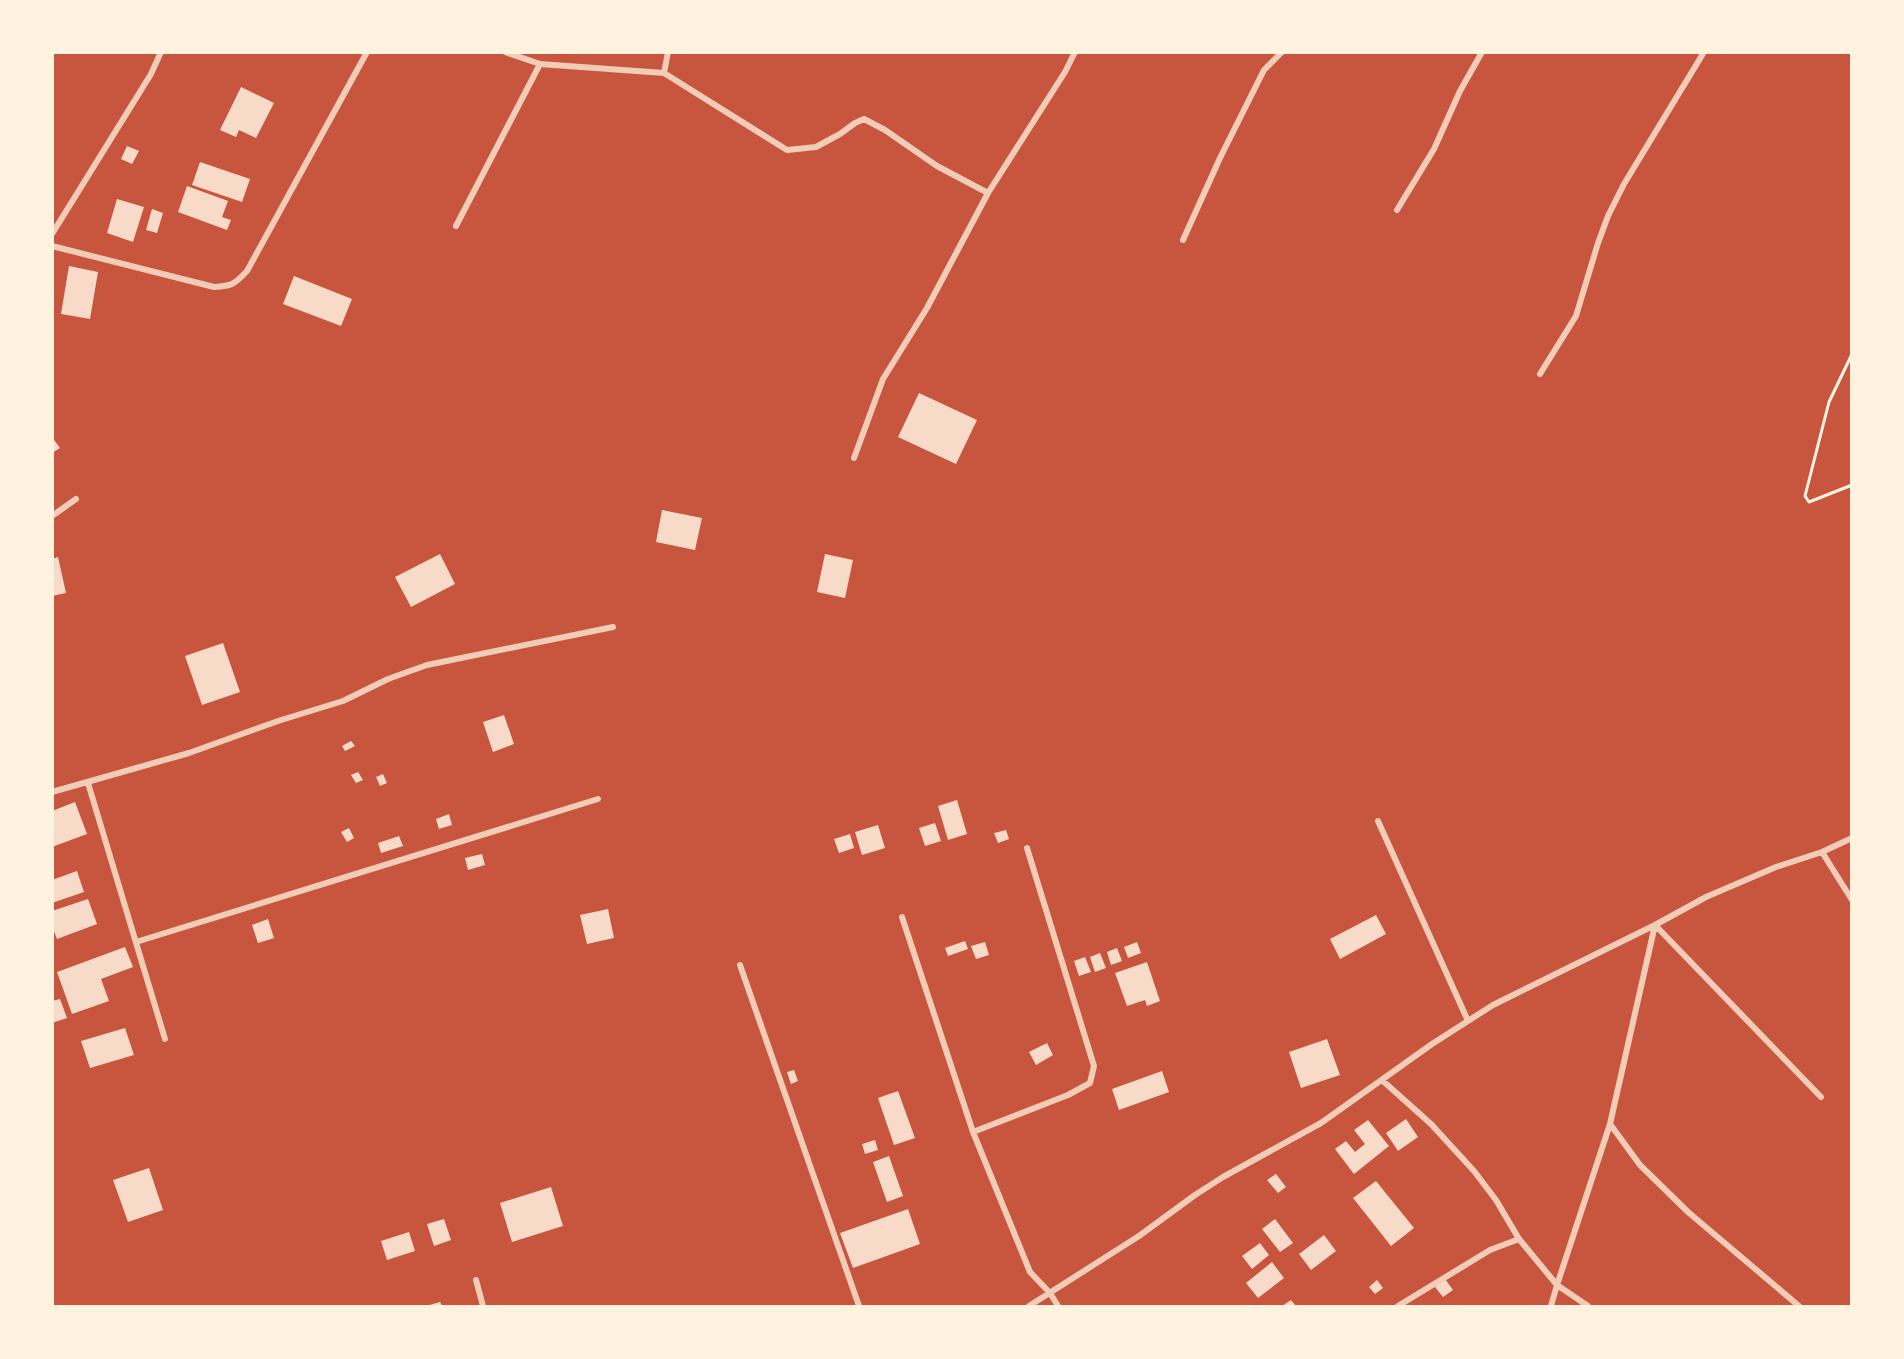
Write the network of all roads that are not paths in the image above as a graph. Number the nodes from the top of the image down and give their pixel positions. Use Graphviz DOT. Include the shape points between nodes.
graph roads {
  1 [pos="161,52"];
  2 [pos="367,52"];
  3 [pos="505,52"];
  4 [pos="668,52"];
  5 [pos="1075,52"];
  6 [pos="1282,52"];
  7 [pos="1482,52"];
  8 [pos="1704,52"];
  9 [pos="540,64"];
  10 [pos="664,73"];
  11 [pos="988,193"];
  12 [pos="1397,210"];
  13 [pos="456,226"];
  14 [pos="52,234"];
  15 [pos="1183,240"];
  16 [pos="52,246"];
  17 [pos="1540,375"];
  18 [pos="854,458"];
  19 [pos="76,499"];
  20 [pos="52,516"];
  21 [pos="613,627"];
  22 [pos="88,783"];
  23 [pos="52,792"];
  24 [pos="598,799"];
  25 [pos="1378,821"];
  26 [pos="1851,838"];
  27 [pos="1026,848"];
  28 [pos="1822,852"];
  29 [pos="1851,900"];
  30 [pos="902,917"];
  31 [pos="1655,926"];
  32 [pos="136,942"];
  33 [pos="740,965"];
  34 [pos="1468,1021"];
  35 [pos="165,1039"];
  36 [pos="1383,1081"];
  37 [pos="1821,1098"];
  38 [pos="1610,1124"];
  39 [pos="974,1132"];
  40 [pos="1519,1239"];
  41 [pos="476,1280"];
  42 [pos="1557,1285"];
  43 [pos="1050,1293"];
  44 [pos="483,1306"];
  45 [pos="860,1306"];
  46 [pos="1029,1306"];
  47 [pos="1058,1306"];
  48 [pos="1398,1306"];
  49 [pos="1551,1306"];
  50 [pos="1588,1306"];
  51 [pos="1799,1306"];
  1 -- 14 [label="street"];
  2 -- 16 [label="street" via="248,271 236,283 214,287"];
  3 -- 9 [label="street"];
  4 -- 10 [label="street"];
  5 -- 11 [label="street"];
  6 -- 15 [label="street" via="1264,70"];
  7 -- 12 [label="street" via="1434,149"];
  8 -- 17 [label="street" via="1624,184 1598,243 1576,316"];
  9 -- 10 [label="street"];
  9 -- 13 [label="street"];
  10 -- 11 [label="street" via="787,150 816,147 864,119"];
  11 -- 18 [label="street" via="927,308 883,379"];
  19 -- 20 [label="street"];
  21 -- 22 [label="street" via="427,666 343,701"];
  22 -- 23 [label="street"];
  22 -- 32 [label="street"];
  24 -- 32 [label="street"];
  25 -- 34 [label="street"];
  26 -- 28 [label="street"];
  27 -- 39 [label="street" via="1094,1066 1090,1083"];
  28 -- 29 [label="street"];
  28 -- 31 [label="street" via="1706,897"];
  30 -- 39 [label="street"];
  31 -- 34 [label="street"];
  31 -- 37 [label="street"];
  31 -- 38 [label="street"];
  32 -- 35 [label="street"];
  33 -- 45 [label="street"];
  34 -- 36 [label="street"];
  36 -- 40 [label="street" via="1431,1124 1474,1171"];
  36 -- 43 [label="street" via="1321,1123 1223,1177"];
  38 -- 42 [label="street"];
  38 -- 51 [label="street" via="1640,1165 1688,1212"];
  39 -- 43 [label="street" via="1030,1272"];
  40 -- 42 [label="street"];
  40 -- 48 [label="street" via="1490,1250"];
  41 -- 44 [label="street"];
  42 -- 49 [label="street"];
  42 -- 50 [label="street"];
  43 -- 46 [label="street"];
  43 -- 47 [label="street"];
}
